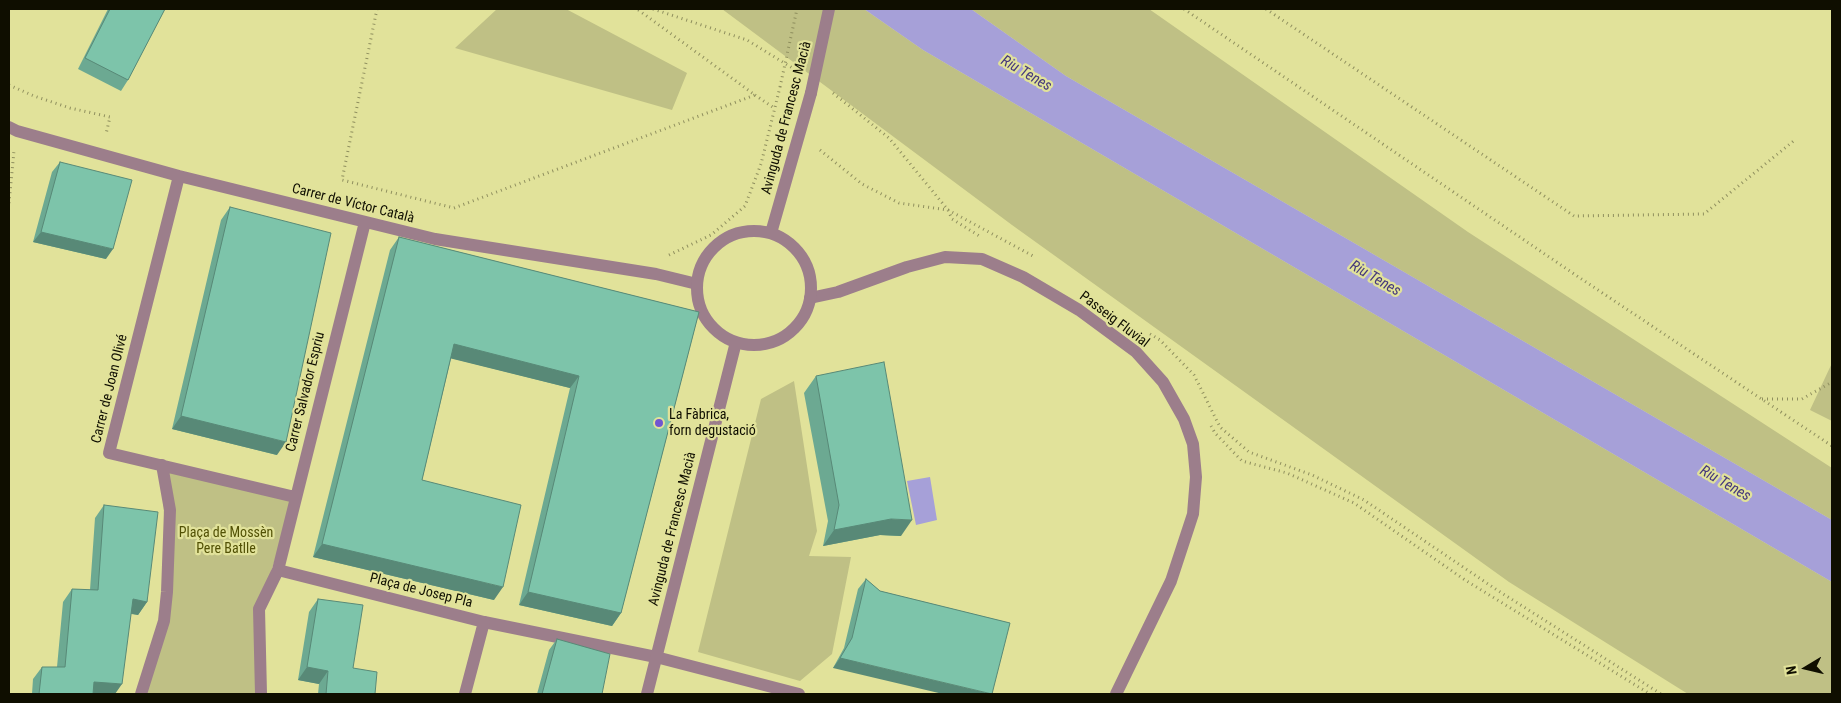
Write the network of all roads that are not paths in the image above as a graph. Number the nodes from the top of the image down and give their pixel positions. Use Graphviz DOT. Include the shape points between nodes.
graph roads {
  1 [pos="829,9"];
  2 [pos="13,129"];
  3 [pos="179,176"];
  4 [pos="365,222"];
  5 [pos="771,234"];
  6 [pos="697,284"];
  7 [pos="810,298"];
  8 [pos="736,342"];
  9 [pos="162,465"];
  10 [pos="295,497"];
  11 [pos="278,570"];
  12 [pos="484,622"];
  13 [pos="656,657"];
  14 [pos="141,694"];
  15 [pos="261,694"];
  16 [pos="465,694"];
  17 [pos="647,694"];
  18 [pos="799,694"];
  19 [pos="1116,694"];
  1 -- 5 [label="street, Avinguda de Francesc Macià, bridge" via="811,93"];
  2 -- 3 [label="street, Carrer de Víctor Català"];
  3 -- 4 [label="street, Carrer de Víctor Català"];
  3 -- 9 [label="street, Carrer de Joan Olivé" via="109,453"];
  4 -- 6 [label="street, Carrer de Víctor Català" via="435,239 656,274"];
  4 -- 10 [label="street, Carrer Salvador Espriu"];
  5 -- 6 [label="street" via="754,231 722,240 709,252"];
  5 -- 7 [label="street" via="786,241 806,266"];
  6 -- 8 [label="street" via="698,302 706,320 719,334"];
  7 -- 8 [label="street" via="797,325 784,336 769,343 753,345"];
  7 -- 19 [label="street, Passeig Fluvial" via="945,257 982,259 1023,277 1079,310 1136,352 1163,382 1184,419 1193,444 1196,477 1193,514 1171,581"];
  8 -- 13 [label="street, Avinguda de Francesc Macià"];
  9 -- 10 [label="street, Carrer de Joan Olivé"];
  9 -- 14 [label="street" via="170,510 167,592 164,621"];
  10 -- 11 [label="street, Carrer Salvador Espriu"];
  11 -- 12 [label="street, Plaça de Josep Pla"];
  11 -- 15 [label="street" via="259,609"];
  12 -- 13 [label="street"];
  12 -- 16 [label="street, Plaça de Josep Pla"];
  13 -- 17 [label="street, Avinguda de Francesc Macià"];
  13 -- 18 [label="street"];
}
